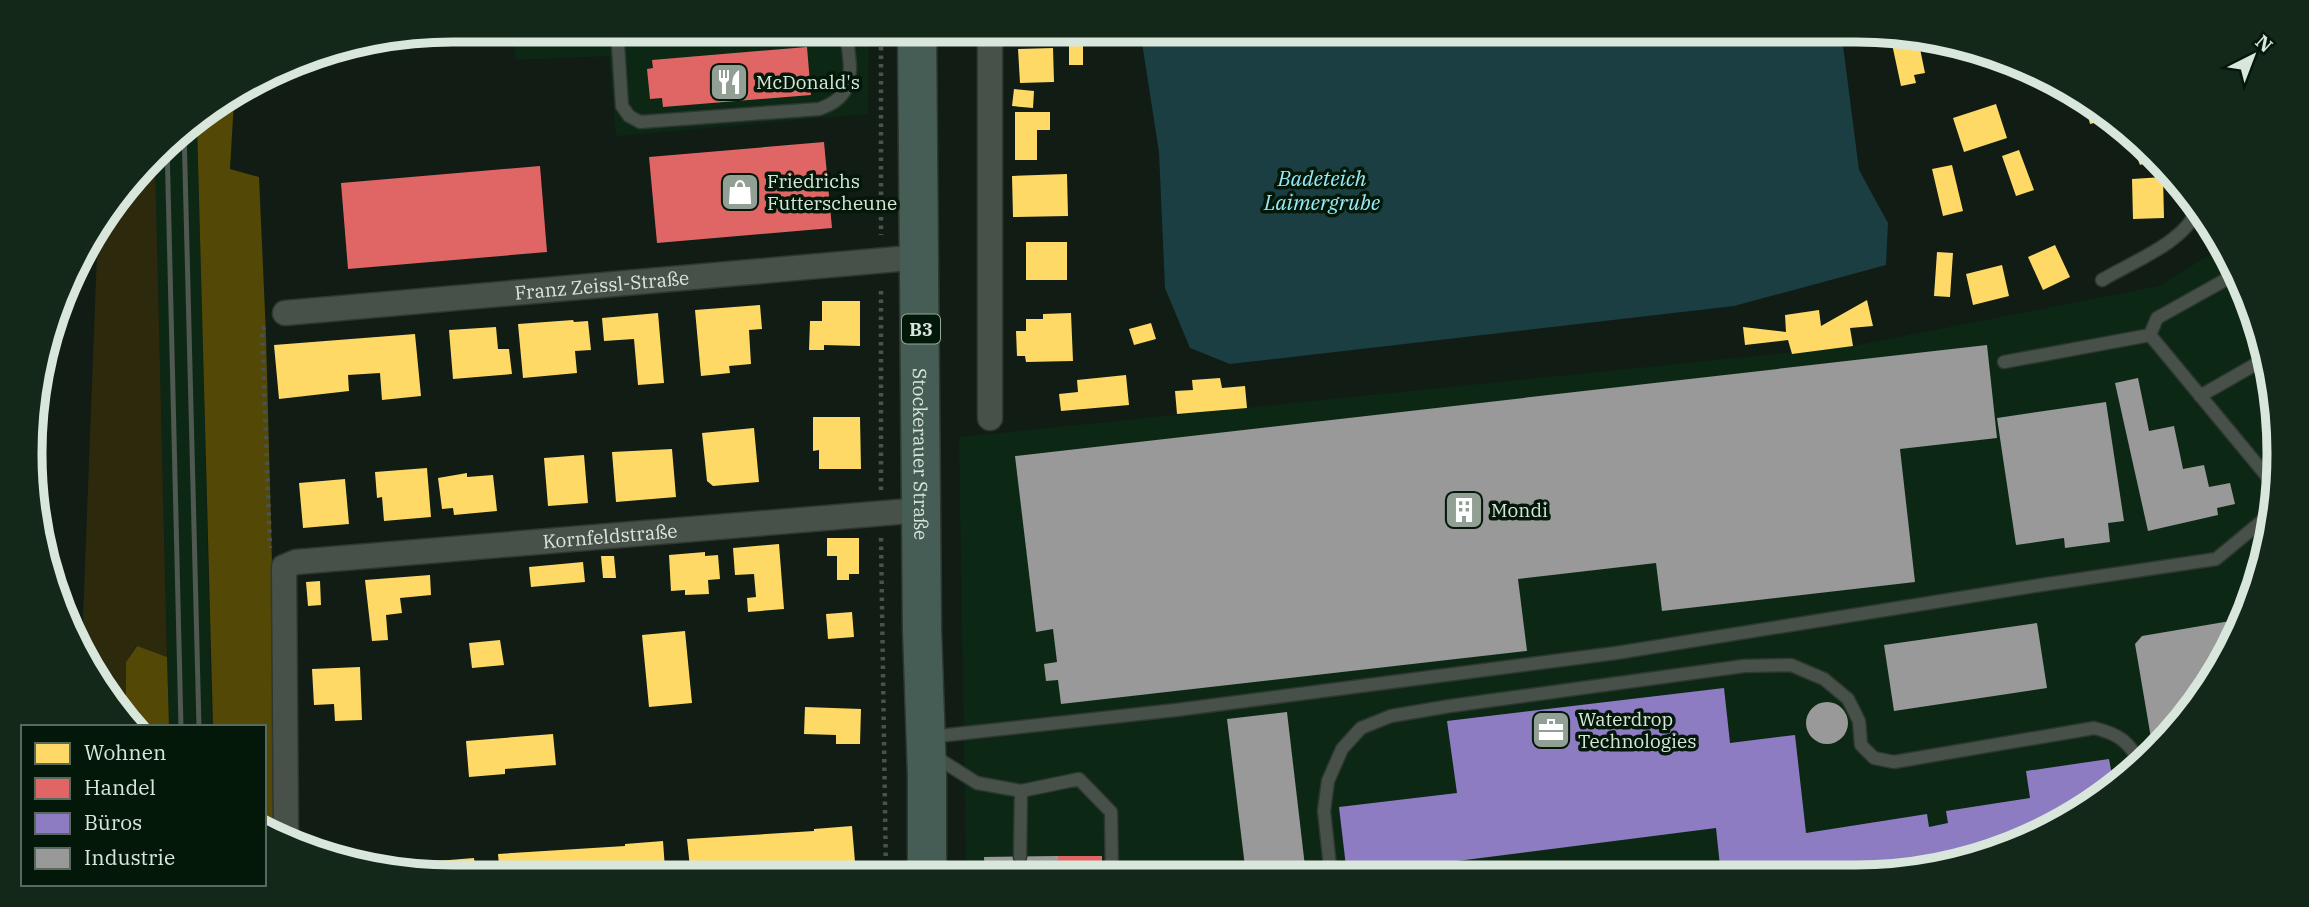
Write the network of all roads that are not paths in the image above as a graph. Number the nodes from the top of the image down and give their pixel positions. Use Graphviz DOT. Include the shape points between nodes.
graph roads {
  1 [pos="618,42"];
  2 [pos="847,42"];
  3 [pos="917,42"];
  4 [pos="990,42"];
  5 [pos="2193,219"];
  6 [pos="921,257"];
  7 [pos="2228,278"];
  8 [pos="2102,280"];
  9 [pos="285,313"];
  10 [pos="2150,335"];
  11 [pos="2004,362"];
  12 [pos="2257,364"];
  13 [pos="2200,396"];
  14 [pos="989,418"];
  15 [pos="2266,475"];
  16 [pos="922,510"];
  17 [pos="2261,522"];
  18 [pos="925,744"];
  19 [pos="2136,754"];
  20 [pos="1021,791"];
  21 [pos="286,830"];
  22 [pos="1020,857"];
  23 [pos="927,865"];
  24 [pos="1112,865"];
  25 [pos="1330,865"];
  1 -- 2 [label="lane" via="622,106 640,122 820,109 834,104 850,82"];
  3 -- 6 [label="main road, Stockerauer Straße / B3"];
  4 -- 14 [label="street"];
  5 -- 8 [label="lane" via="2179,236"];
  6 -- 9 [label="street, Franz Zeissl-Straße"];
  6 -- 16 [label="main road, Stockerauer Straße / B3"];
  7 -- 10 [label="lane" via="2157,318"];
  10 -- 11 [label="lane"];
  10 -- 13 [label="lane"];
  12 -- 13 [label="lane"];
  13 -- 15 [label="lane"];
  16 -- 18 [label="main road, Stockerauer Straße / B3"];
  16 -- 21 [label="street, Kornfeldstraße" via="290,565"];
  17 -- 18 [label="lane" via="2216,559 1616,653"];
  18 -- 20 [label="lane" via="977,783"];
  18 -- 23 [label="main road, Stockerauer Straße / B3"];
  19 -- 25 [label="lane" via="2112,732 2094,728 1894,762 1874,758 1861,744 1859,721 1848,699 1824,679 1791,665 1744,666 1450,706 1391,716 1361,728 1342,750 1328,780 1324,811"];
  20 -- 22 [label="lane"];
  20 -- 24 [label="lane" via="1083,781 1111,812"];
}
